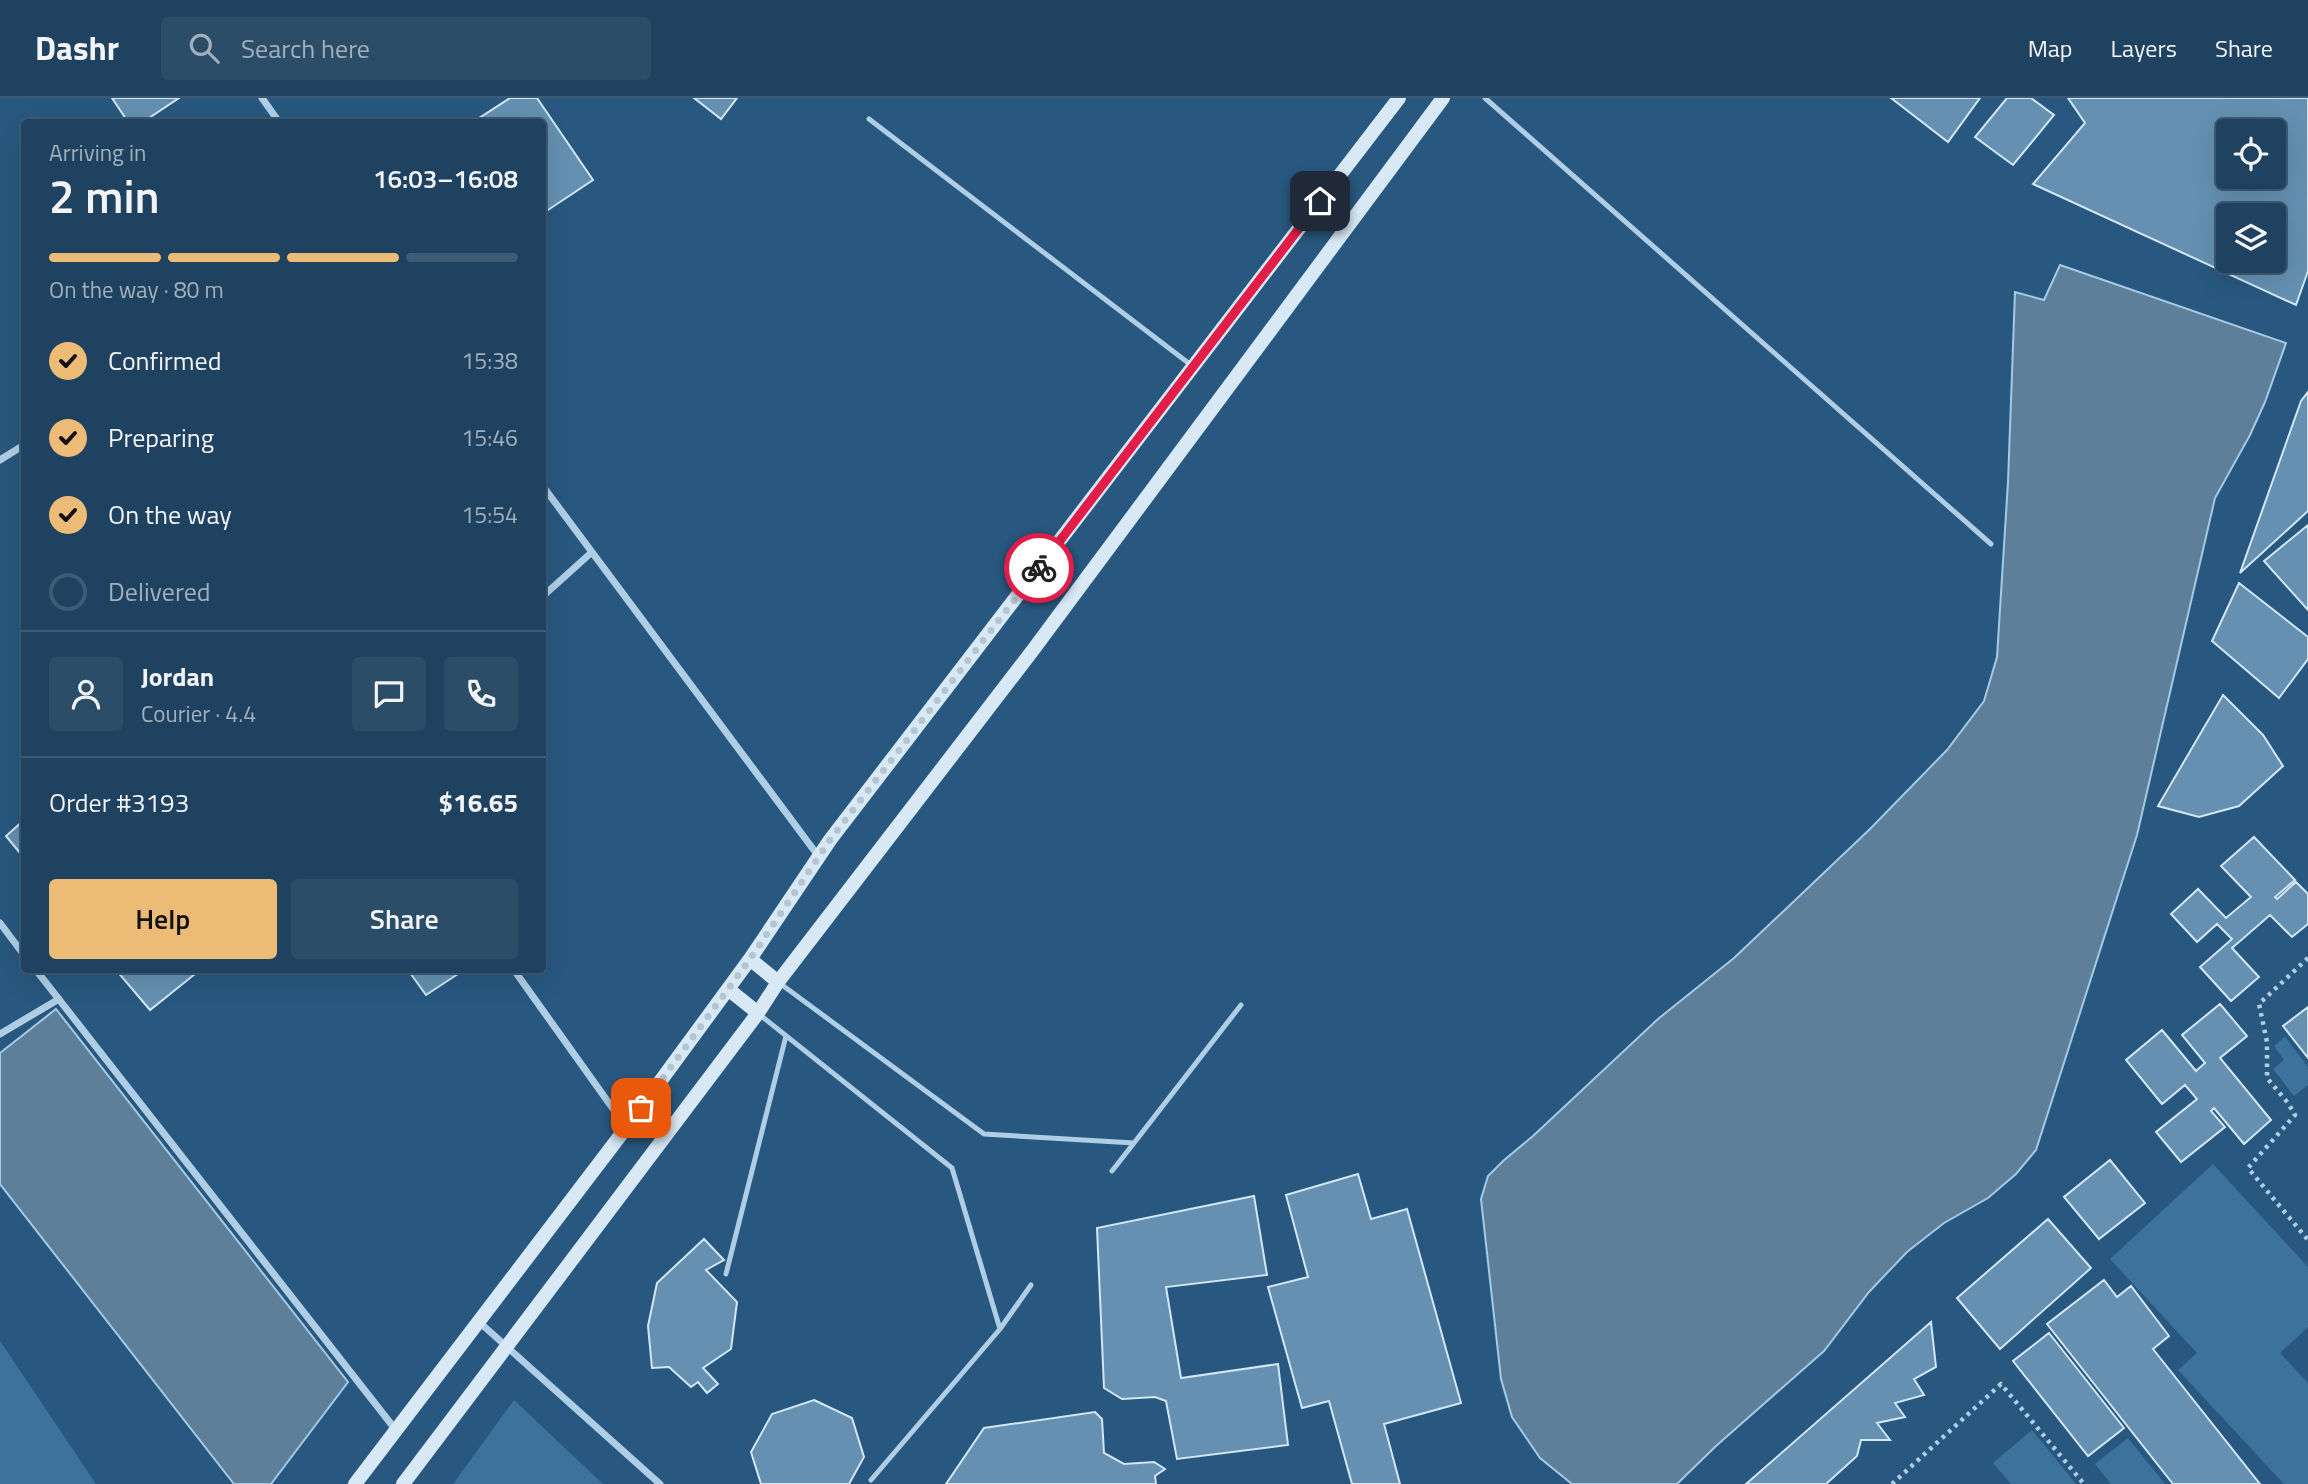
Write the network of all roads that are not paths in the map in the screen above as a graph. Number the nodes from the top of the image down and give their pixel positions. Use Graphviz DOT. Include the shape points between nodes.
graph roads {
  1 [pos="262,98"];
  2 [pos="1399,98"];
  3 [pos="1443,98"];
  4 [pos="1485,98"];
  5 [pos="869,118"];
  6 [pos="277,119"];
  7 [pos="1194,366"];
  8 [pos="21,447"];
  9 [pos="0,460"];
  10 [pos="546,490"];
  11 [pos="1991,544"];
  12 [pos="592,552"];
  13 [pos="546,593"];
  14 [pos="819,857"];
  15 [pos="0,923"];
  16 [pos="21,951"];
  17 [pos="750,959"];
  18 [pos="38,973"];
  19 [pos="516,973"];
  20 [pos="778,982"];
  21 [pos="728,989"];
  22 [pos="59,999"];
  23 [pos="1241,1005"];
  24 [pos="758,1013"];
  25 [pos="0,1034"];
  26 [pos="786,1036"];
  27 [pos="626,1128"];
  28 [pos="1134,1143"];
  29 [pos="1112,1171"];
  30 [pos="726,1274"];
  31 [pos="1031,1285"];
  32 [pos="477,1321"];
  33 [pos="1000,1329"];
  34 [pos="505,1346"];
  35 [pos="395,1429"];
  36 [pos="871,1480"];
  37 [pos="355,1484"];
  38 [pos="402,1484"];
  39 [pos="660,1484"];
  1 -- 6 [label="street"];
  2 -- 7 [label="street"];
  3 -- 20 [label="street" via="1024,661"];
  4 -- 11 [label="lane"];
  5 -- 7 [label="lane"];
  7 -- 14 [label="street"];
  8 -- 9 [label="street"];
  10 -- 12 [label="street"];
  12 -- 13 [label="street"];
  12 -- 14 [label="street"];
  14 -- 17 [label="street"];
  15 -- 16 [label="street"];
  17 -- 20 [label="street"];
  17 -- 21 [label="street"];
  18 -- 22 [label="street"];
  19 -- 27 [label="street"];
  20 -- 24 [label="street"];
  20 -- 28 [label="lane" via="984,1134"];
  21 -- 24 [label="street"];
  21 -- 27 [label="street"];
  22 -- 25 [label="street"];
  22 -- 35 [label="street"];
  23 -- 28 [label="lane"];
  24 -- 26 [label="lane"];
  24 -- 34 [label="street"];
  26 -- 30 [label="lane"];
  26 -- 33 [label="lane" via="952,1168"];
  27 -- 32 [label="street"];
  28 -- 29 [label="lane"];
  31 -- 33 [label="lane"];
  32 -- 34 [label="street"];
  32 -- 35 [label="street"];
  33 -- 36 [label="lane"];
  34 -- 38 [label="street"];
  34 -- 39 [label="street"];
  35 -- 37 [label="street"];
}
